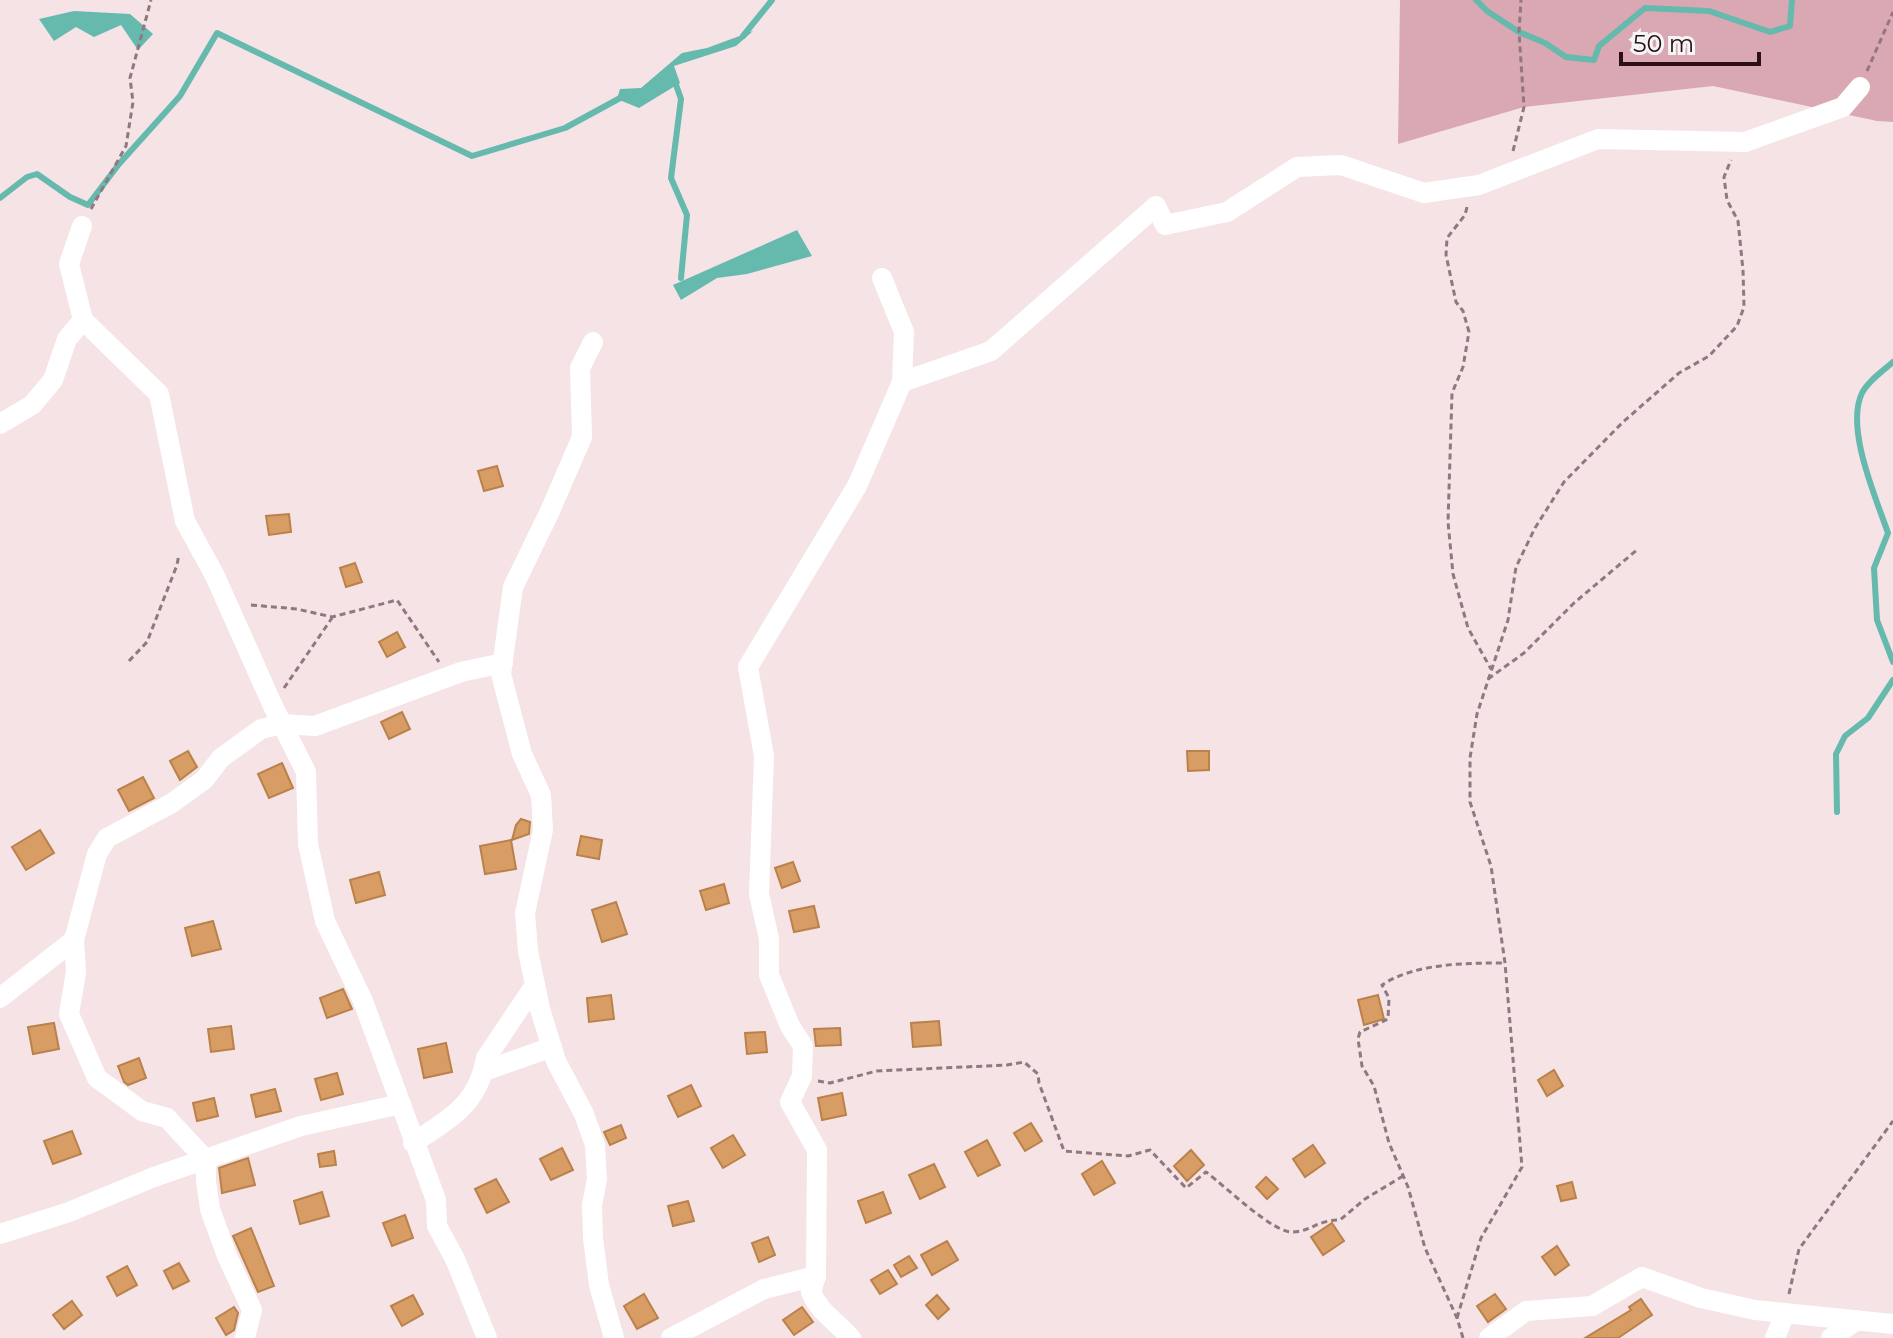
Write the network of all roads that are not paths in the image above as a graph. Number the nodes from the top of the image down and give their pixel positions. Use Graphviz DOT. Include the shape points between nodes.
graph roads {
  1 [pos="1860,87"];
  2 [pos="82,226"];
  3 [pos="882,278"];
  4 [pos="83,320"];
  5 [pos="593,342"];
  6 [pos="902,382"];
  7 [pos="0,424"];
  8 [pos="503,663"];
  9 [pos="278,715"];
  10 [pos="74,940"];
  11 [pos="535,985"];
  12 [pos="0,998"];
  13 [pos="552,1047"];
  14 [pos="484,1071"];
  15 [pos="401,1104"];
  16 [pos="413,1143"];
  17 [pos="206,1160"];
  18 [pos="0,1234"];
  19 [pos="816,1276"];
  20 [pos="1785,1313"];
  21 [pos="1857,1320"];
  22 [pos="1893,1324"];
  23 [pos="245,1338"];
  24 [pos="487,1338"];
  25 [pos="614,1338"];
  26 [pos="671,1338"];
  27 [pos="851,1338"];
  28 [pos="1489,1338"];
  29 [pos="1775,1338"];
  30 [pos="1831,1338"];
  1 -- 6 [label="street" via="1843,107 1745,142 1598,139 1479,185 1424,193 1341,165 1297,167 1227,212 1165,225 1156,206 991,351"];
  2 -- 4 [label="street" via="69,264"];
  3 -- 6 [label="street" via="904,332"];
  4 -- 7 [label="street" via="67,339 53,380 32,405"];
  4 -- 9 [label="street" via="159,394 185,521"];
  5 -- 8 [label="street" via="580,368 582,437 513,587"];
  6 -- 19 [label="street" via="857,486 748,667 764,756 759,894 769,939 769,975 803,1046 802,1076 790,1102 817,1150"];
  8 -- 9 [label="street" via="449,676 315,726"];
  8 -- 11 [label="street" via="501,674 522,754 541,795 543,830 525,913"];
  9 -- 10 [label="street" via="221,758 204,780 107,838 97,854"];
  9 -- 15 [label="street" via="306,772 308,844 325,921 363,1001"];
  10 -- 12 [label="street"];
  10 -- 17 [label="street" via="76,972 69,1014 97,1078 142,1111 167,1118"];
  11 -- 13 [label="street"];
  11 -- 14 [label="street" via="486,1058"];
  13 -- 14 [label="street"];
  13 -- 25 [label="street" via="595,1145 593,1238"];
  14 -- 16 [label="street" via="460,1111"];
  15 -- 16 [label="street"];
  15 -- 17 [label="street" via="301,1126"];
  16 -- 24 [label="street" via="436,1200 437,1226"];
  17 -- 18 [label="street"];
  17 -- 23 [label="street" via="210,1209 252,1310"];
  19 -- 26 [label="street" via="764,1289"];
  19 -- 27 [label="street" via="811,1292 817,1307"];
  20 -- 21 [label="street"];
  20 -- 28 [label="street" via="1701,1298 1642,1277 1592,1306 1526,1311"];
  20 -- 29 [label="street"];
  21 -- 22 [label="street"];
  21 -- 30 [label="street"];
}
